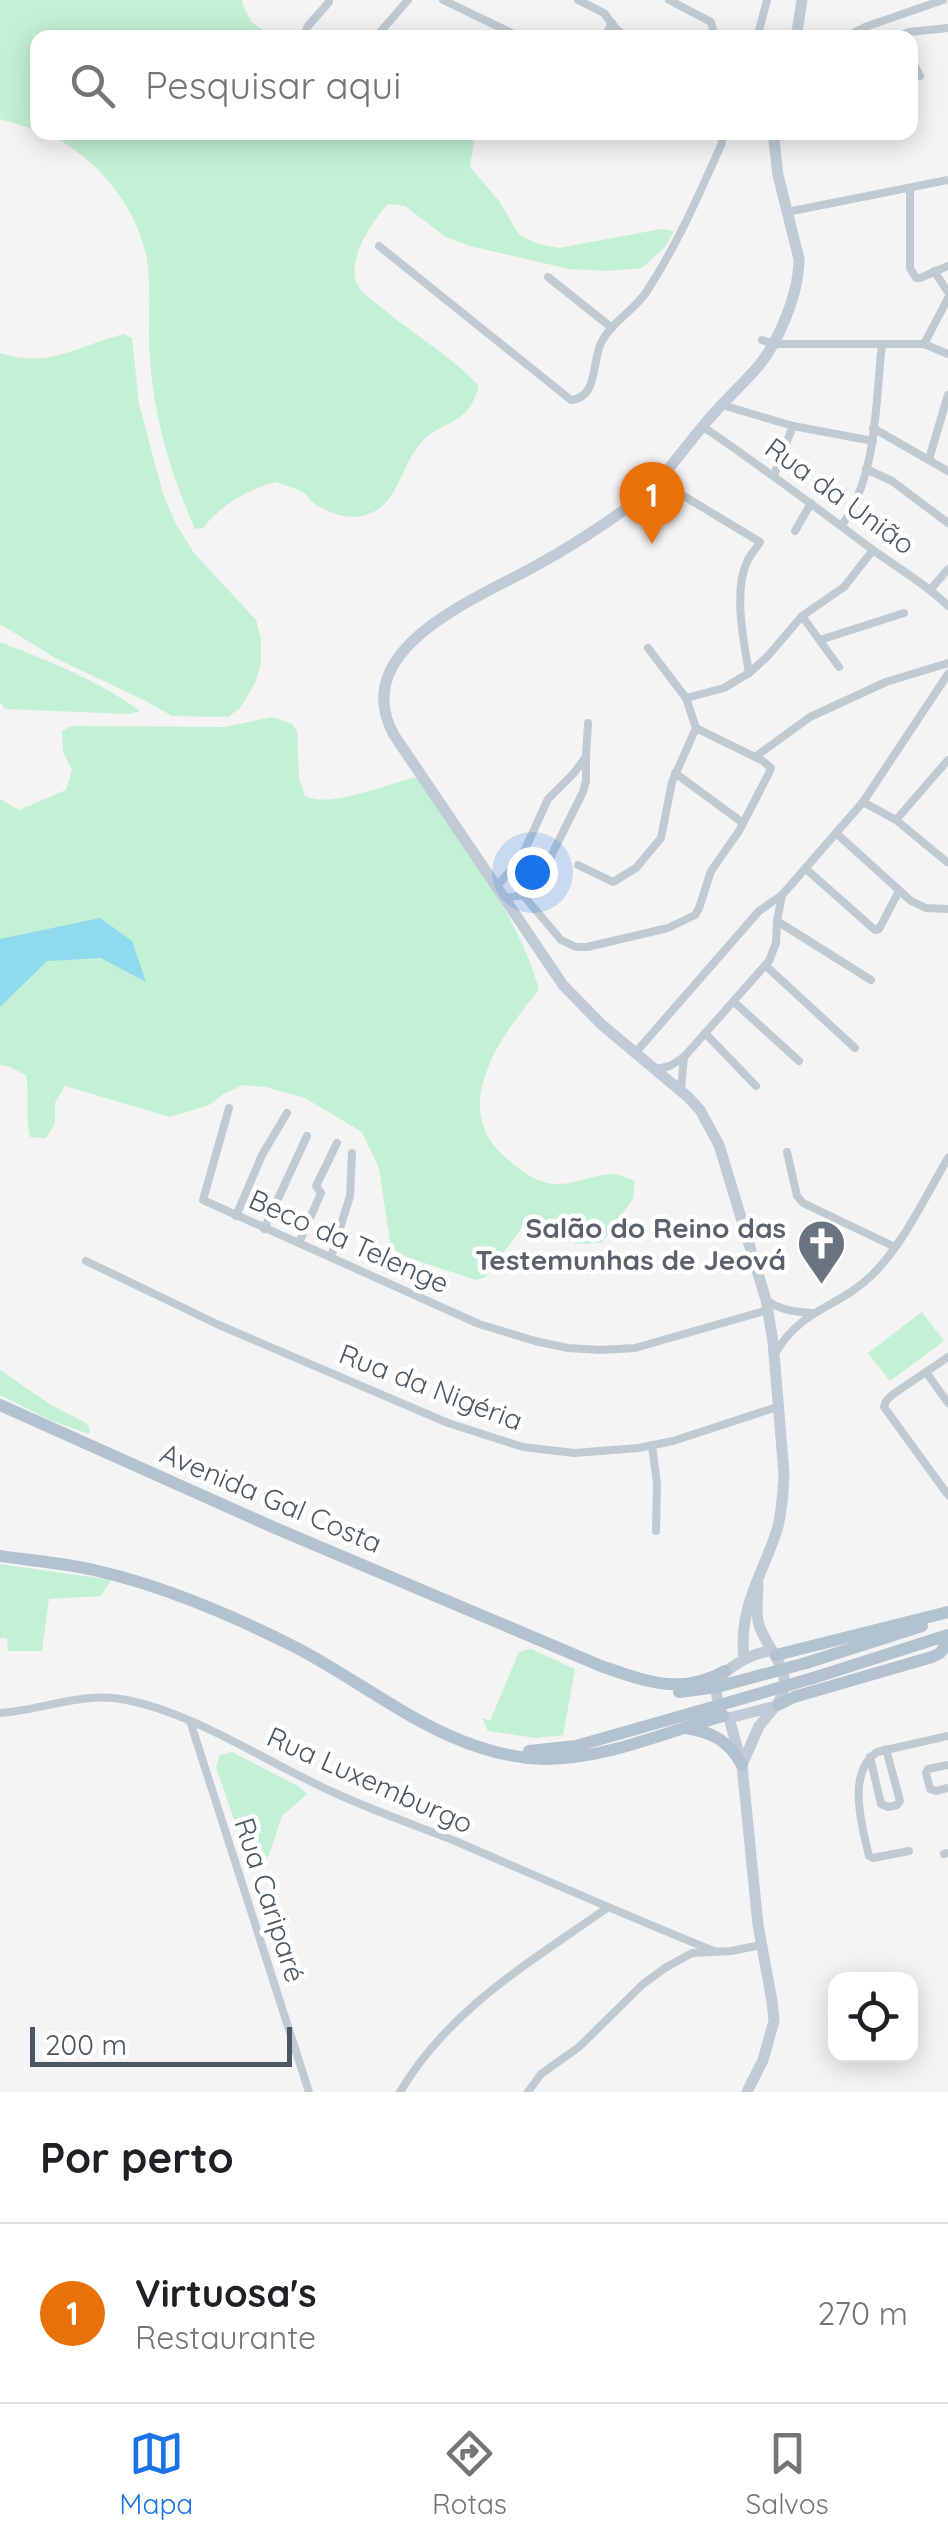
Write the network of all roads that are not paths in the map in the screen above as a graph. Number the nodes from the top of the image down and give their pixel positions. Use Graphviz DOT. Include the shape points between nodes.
graph roads {
  1 [pos="408,0"];
  2 [pos="443,0"];
  3 [pos="470,0"];
  4 [pos="578,0"];
  5 [pos="669,0"];
  6 [pos="768,0"];
  7 [pos="802,0"];
  8 [pos="943,0"];
  9 [pos="329,2"];
  10 [pos="465,10"];
  11 [pos="612,24"];
  12 [pos="948,28"];
  13 [pos="306,30"];
  14 [pos="381,30"];
  15 [pos="506,30"];
  16 [pos="609,30"];
  17 [pos="619,30"];
  18 [pos="713,30"];
  19 [pos="759,30"];
  20 [pos="797,30"];
  21 [pos="859,30"];
  22 [pos="918,33"];
  23 [pos="918,72"];
  24 [pos="920,76"];
  25 [pos="723,140"];
  26 [pos="774,140"];
  27 [pos="948,180"];
  28 [pos="910,188"];
  29 [pos="787,212"];
  30 [pos="379,246"];
  31 [pos="948,266"];
  32 [pos="934,270"];
  33 [pos="548,277"];
  34 [pos="948,295"];
  35 [pos="612,328"];
  36 [pos="768,342"];
  37 [pos="882,344"];
  38 [pos="924,344"];
  39 [pos="948,354"];
  40 [pos="948,395"];
  41 [pos="721,404"];
  42 [pos="702,426"];
  43 [pos="793,426"];
  44 [pos="872,428"];
  45 [pos="872,441"];
  46 [pos="929,459"];
  47 [pos="866,469"];
  48 [pos="948,470"];
  49 [pos="774,475"];
  50 [pos="659,481"];
  51 [pos="811,503"];
  52 [pos="948,523"];
  53 [pos="842,526"];
  54 [pos="795,531"];
  55 [pos="873,550"];
  56 [pos="948,569"];
  57 [pos="931,590"];
  58 [pos="948,606"];
  59 [pos="904,614"];
  60 [pos="802,616"];
  61 [pos="820,640"];
  62 [pos="648,648"];
  63 [pos="948,663"];
  64 [pos="839,667"];
  65 [pos="749,673"];
  66 [pos="948,674"];
  67 [pos="686,698"];
  68 [pos="588,723"];
  69 [pos="696,728"];
  70 [pos="586,756"];
  71 [pos="755,756"];
  72 [pos="948,760"];
  73 [pos="675,774"];
  74 [pos="863,802"];
  75 [pos="896,820"];
  76 [pos="743,822"];
  77 [pos="836,834"];
  78 [pos="947,862"];
  79 [pos="578,865"];
  80 [pos="806,869"];
  81 [pos="899,890"];
  82 [pos="501,892"];
  83 [pos="522,895"];
  84 [pos="782,895"];
  85 [pos="948,910"];
  86 [pos="776,921"];
  87 [pos="766,966"];
  88 [pos="870,980"];
  89 [pos="734,1002"];
  90 [pos="704,1033"];
  91 [pos="856,1048"];
  92 [pos="636,1052"];
  93 [pos="684,1057"];
  94 [pos="800,1062"];
  95 [pos="656,1069"];
  96 [pos="756,1086"];
  97 [pos="680,1089"];
  98 [pos="229,1108"];
  99 [pos="287,1112"];
  100 [pos="307,1136"];
  101 [pos="338,1144"];
  102 [pos="787,1152"];
  103 [pos="352,1153"];
  104 [pos="948,1158"];
  105 [pos="236,1216"];
  106 [pos="264,1228"];
  107 [pos="299,1243"];
  108 [pos="894,1247"];
  109 [pos="332,1257"];
  110 [pos="86,1261"];
  111 [pos="767,1305"];
  112 [pos="812,1313"];
  113 [pos="774,1356"];
  114 [pos="948,1357"];
  115 [pos="926,1372"];
  116 [pos="948,1403"];
  117 [pos="0,1404"];
  118 [pos="777,1407"];
  119 [pos="652,1446"];
  120 [pos="948,1495"];
  121 [pos="656,1531"];
  122 [pos="0,1556"];
  123 [pos="758,1580"];
  124 [pos="948,1614"];
  125 [pos="525,1634"];
  126 [pos="948,1638"];
  127 [pos="774,1653"];
  128 [pos="744,1660"];
  129 [pos="724,1671"];
  130 [pos="777,1706"];
  131 [pos="0,1714"];
  132 [pos="726,1717"];
  133 [pos="190,1722"];
  134 [pos="683,1728"];
  135 [pos="948,1736"];
  136 [pos="886,1749"];
  137 [pos="502,1753"];
  138 [pos="870,1757"];
  139 [pos="742,1765"];
  140 [pos="948,1765"];
  141 [pos="948,1788"];
  142 [pos="909,1851"];
  143 [pos="606,1908"];
  144 [pos="761,1945"];
  145 [pos="714,1951"];
  146 [pos="309,2092"];
  147 [pos="400,2092"];
  148 [pos="528,2092"];
  149 [pos="747,2092"];
  1 -- 14 [label="street"];
  2 -- 10 [label="street"];
  3 -- 10 [label="street"];
  4 -- 11 [label="street"];
  5 -- 18 [label="street" via="711,22"];
  6 -- 19 [label="street"];
  7 -- 20 [label="main road"];
  8 -- 21 [label="street"];
  9 -- 13 [label="street"];
  10 -- 15 [label="street"];
  11 -- 16 [label="street"];
  11 -- 17 [label="street"];
  12 -- 22 [label="street"];
  23 -- 24 [label="street"];
  25 -- 35 [label="street" via="677,242 640,302"];
  26 -- 29 [label="main road"];
  27 -- 28 [label="street"];
  28 -- 29 [label="street"];
  28 -- 32 [label="street" via="910,268 920,278"];
  29 -- 36 [label="main road" via="799,274"];
  30 -- 35 [label="street" via="571,400 581,399 590,386"];
  31 -- 32 [label="street"];
  32 -- 34 [label="street"];
  33 -- 35 [label="street"];
  34 -- 38 [label="street"];
  36 -- 37 [label="street"];
  36 -- 41 [label="main road" via="758,368"];
  37 -- 38 [label="street"];
  37 -- 44 [label="street"];
  38 -- 39 [label="street"];
  40 -- 46 [label="street"];
  41 -- 42 [label="main road"];
  41 -- 43 [label="street"];
  42 -- 49 [label="street, Rua da União"];
  42 -- 50 [label="main road"];
  43 -- 45 [label="street"];
  43 -- 49 [label="street"];
  44 -- 45 [label="street"];
  44 -- 46 [label="street"];
  45 -- 47 [label="street"];
  46 -- 48 [label="street"];
  47 -- 52 [label="street"];
  47 -- 53 [label="street"];
  49 -- 51 [label="street, Rua da União"];
  50 -- 65 [label="street" via="759,542 744,572 742,634"];
  50 -- 82 [label="main road" via="554,555 457,606 405,650 385,682 388,724"];
  51 -- 53 [label="street, Rua da União"];
  51 -- 54 [label="street"];
  53 -- 55 [label="street, Rua da União"];
  55 -- 57 [label="street, Rua da União"];
  55 -- 60 [label="street" via="844,587"];
  56 -- 57 [label="street"];
  57 -- 58 [label="street, Rua da União"];
  59 -- 61 [label="street"];
  60 -- 61 [label="street"];
  60 -- 65 [label="street"];
  61 -- 64 [label="street"];
  62 -- 67 [label="street"];
  63 -- 71 [label="street" via="840,702"];
  65 -- 67 [label="street"];
  66 -- 74 [label="street"];
  67 -- 69 [label="street"];
  68 -- 70 [label="street"];
  69 -- 71 [label="street"];
  69 -- 73 [label="street"];
  70 -- 82 [label="street" via="548,800"];
  70 -- 83 [label="street" via="576,808 541,883"];
  71 -- 76 [label="street" via="772,768"];
  72 -- 75 [label="street"];
  73 -- 76 [label="street"];
  73 -- 79 [label="street" via="663,833 644,861 613,882"];
  74 -- 75 [label="street"];
  74 -- 77 [label="street"];
  75 -- 78 [label="street"];
  76 -- 83 [label="street" via="711,871 699,908 668,928 576,947 561,940"];
  77 -- 80 [label="street"];
  77 -- 81 [label="street"];
  80 -- 81 [label="street" via="875,930"];
  80 -- 84 [label="street"];
  81 -- 85 [label="street" via="918,906"];
  82 -- 83 [label="street"];
  82 -- 92 [label="main road" via="563,985"];
  84 -- 86 [label="street"];
  84 -- 92 [label="street" via="760,911"];
  86 -- 87 [label="street"];
  86 -- 88 [label="street"];
  87 -- 89 [label="street"];
  87 -- 91 [label="street"];
  89 -- 90 [label="street"];
  89 -- 94 [label="street"];
  90 -- 93 [label="street"];
  90 -- 96 [label="street"];
  92 -- 95 [label="main road"];
  93 -- 95 [label="street"];
  93 -- 97 [label="street"];
  95 -- 97 [label="main road"];
  97 -- 111 [label="main road" via="719,1145"];
  98 -- 105 [label="street, Beco da Telenge" via="203,1200"];
  99 -- 105 [label="street"];
  100 -- 106 [label="street"];
  101 -- 107 [label="street" via="316,1186 320,1195"];
  102 -- 108 [label="street" via="803,1202"];
  103 -- 109 [label="street" via="350,1196"];
  104 -- 108 [label="street"];
  105 -- 106 [label="street, Beco da Telenge"];
  106 -- 107 [label="street, Beco da Telenge"];
  107 -- 109 [label="street, Beco da Telenge"];
  108 -- 112 [label="street" via="862,1284"];
  109 -- 111 [label="street, Beco da Telenge" via="479,1324 568,1348 635,1348"];
  110 -- 119 [label="street, Rua da Nigéria" via="219,1325 490,1438 574,1453"];
  111 -- 112 [label="street"];
  111 -- 113 [label="main road"];
  112 -- 113 [label="street"];
  113 -- 118 [label="main road"];
  114 -- 115 [label="street"];
  115 -- 116 [label="street"];
  115 -- 120 [label="street" via="884,1407"];
  117 -- 125 [label="main road, Avenida Gal Costa"];
  118 -- 119 [label="street, Rua da Nigéria"];
  118 -- 123 [label="main road" via="783,1500"];
  119 -- 121 [label="street"];
  122 -- 137 [label="main road" via="100,1571 204,1606 300,1650 428,1725"];
  123 -- 127 [label="main road" via="758,1620"];
  123 -- 128 [label="main road" via="745,1615"];
  124 -- 125 [label="main road, Avenida Gal Costa, bridge" via="806,1663 678,1692 635,1685"];
  124 -- 127 [label="main road, Avenida Gal Costa"];
  125 -- 129 [label="main road, Avenida Gal Costa" via="648,1681 694,1684"];
  126 -- 130 [label="main road" via="932,1658"];
  126 -- 137 [label="main road, bridge" via="576,1746"];
  127 -- 128 [label="main road, Avenida Gal Costa"];
  127 -- 130 [label="main road" via="785,1678"];
  128 -- 129 [label="main road, Avenida Gal Costa"];
  129 -- 132 [label="main road" via="716,1700"];
  130 -- 132 [label="main road"];
  130 -- 139 [label="main road" via="759,1726"];
  131 -- 133 [label="street, Rua Luxemburgo" via="101,1697"];
  132 -- 134 [label="main road"];
  132 -- 139 [label="main road"];
  133 -- 143 [label="street, Rua Luxemburgo" via="337,1794"];
  133 -- 146 [label="street, Rua Cariparé"];
  134 -- 137 [label="main road" via="567,1758"];
  134 -- 139 [label="main road" via="722,1740"];
  135 -- 136 [label="street"];
  136 -- 138 [label="street"];
  136 -- 138 [label="street" via="898,1805 882,1804"];
  138 -- 142 [label="street" via="858,1805 869,1856"];
  139 -- 144 [label="main road"];
  140 -- 141 [label="street" via="928,1769 926,1776 932,1790"];
  143 -- 145 [label="street, Rua Luxemburgo"];
  143 -- 147 [label="street" via="466,2009"];
  144 -- 145 [label="street"];
  144 -- 149 [label="main road" via="774,2021"];
  145 -- 148 [label="street" via="692,1954 643,1984"];
}
